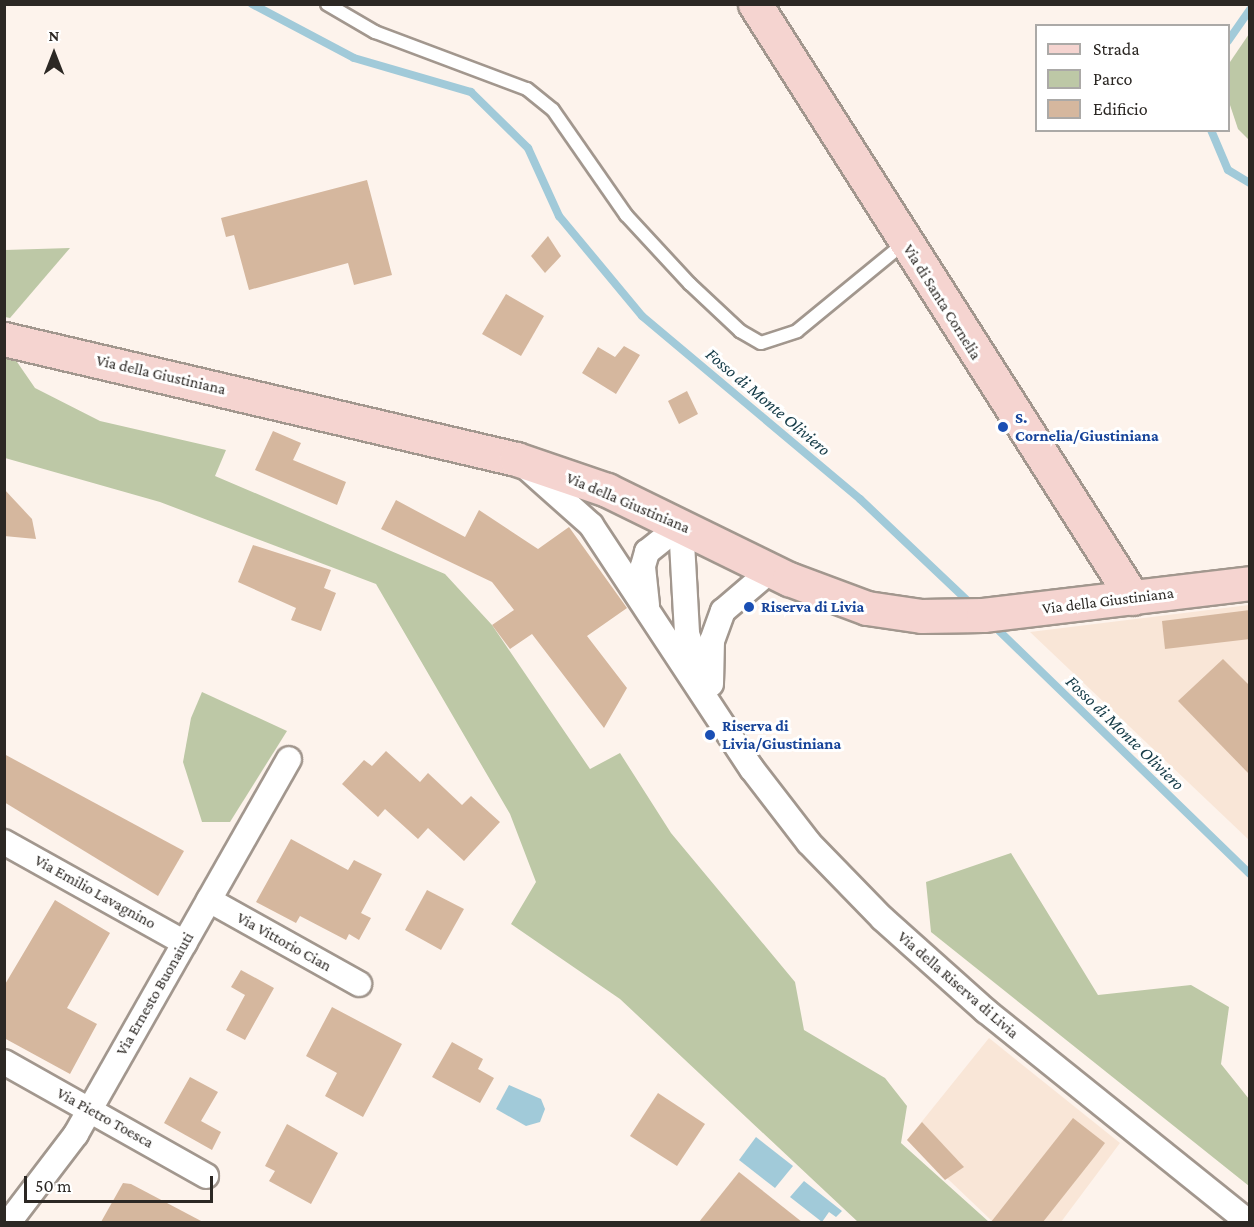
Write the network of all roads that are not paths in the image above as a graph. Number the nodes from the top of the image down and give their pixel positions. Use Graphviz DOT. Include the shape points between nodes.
graph roads {
  1 [pos="327,4"];
  2 [pos="754,4"];
  3 [pos="905,243"];
  4 [pos="4,339"];
  5 [pos="516,459"];
  6 [pos="681,525"];
  7 [pos="771,570"];
  8 [pos="1250,583"];
  9 [pos="1134,598"];
  10 [pos="648,615"];
  11 [pos="712,704"];
  12 [pos="289,759"];
  13 [pos="4,842"];
  14 [pos="209,900"];
  15 [pos="185,943"];
  16 [pos="359,984"];
  17 [pos="4,1062"];
  18 [pos="88,1108"];
  19 [pos="206,1176"];
  20 [pos="4,1219"];
  21 [pos="9,1222"];
  22 [pos="1248,1222"];
  1 -- 3 [label="lane" via="375,32 527,89 553,110 626,215 690,284 740,331 761,343 797,331"];
  2 -- 3 [label="street, Via di Santa Cornelia"];
  3 -- 9 [label="street, Via di Santa Cornelia"];
  4 -- 5 [label="street, Via della Giustiniana"];
  5 -- 6 [label="street, Via della Giustiniana" via="607,490"];
  5 -- 10 [label="street, Via della Riserva di Livia" via="591,525"];
  6 -- 7 [label="street, Via della Giustiniana"];
  6 -- 10 [label="street" via="655,542 644,559"];
  6 -- 11 [label="street, Via della Riserva di Livia" via="687,634"];
  7 -- 9 [label="street, Via della Giustiniana" via="867,608 960,616"];
  7 -- 11 [label="street" via="737,595 718,622 711,661"];
  8 -- 9 [label="street, Via della Giustiniana"];
  10 -- 11 [label="street, Via della Riserva di Livia"];
  11 -- 22 [label="street, Via della Riserva di Livia" via="809,843 883,919 986,1011"];
  12 -- 14 [label="street, Via Ernesto Buonaiuti"];
  13 -- 15 [label="street, Via Emilio Lavagnino"];
  14 -- 15 [label="street, Via Ernesto Buonaiuti"];
  14 -- 16 [label="street, Via Vittorio Cian"];
  15 -- 18 [label="street, Via Ernesto Buonaiuti"];
  17 -- 18 [label="street, Via Pietro Toesca"];
  18 -- 19 [label="street, Via Pietro Toesca"];
  18 -- 21 [label="street, Via Ernesto Buonaiuti" via="58,1162"];
  20 -- 21 [label="street"];
}
